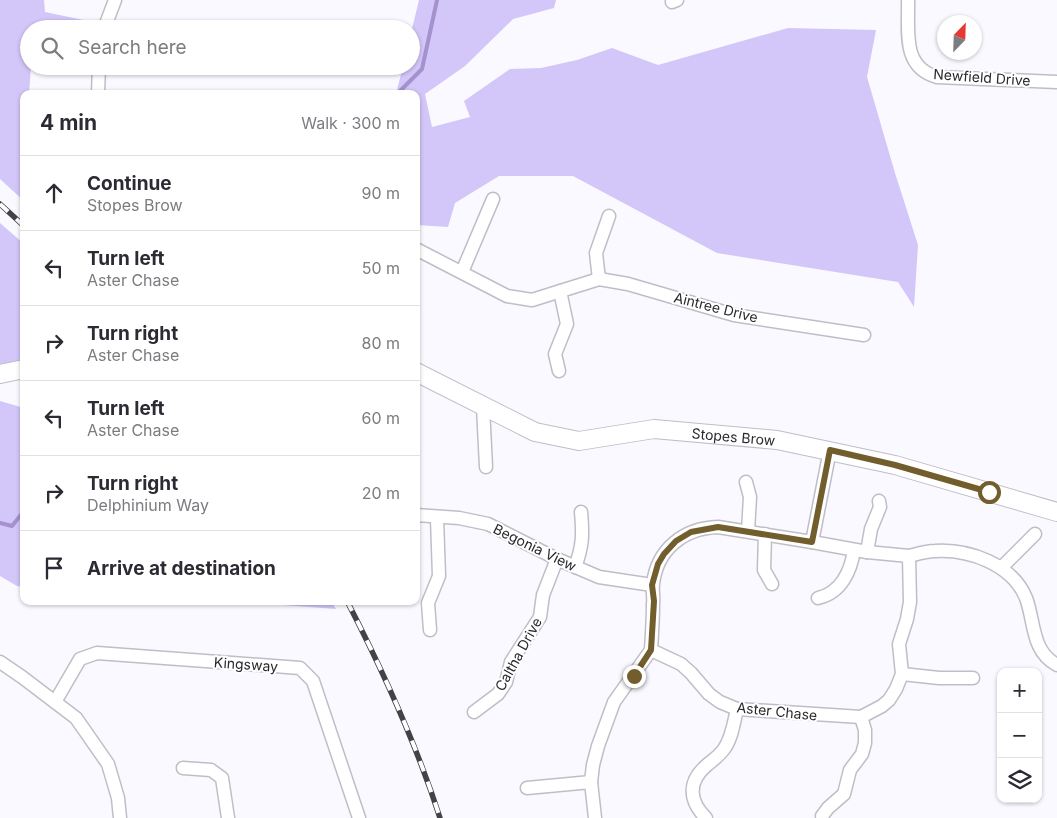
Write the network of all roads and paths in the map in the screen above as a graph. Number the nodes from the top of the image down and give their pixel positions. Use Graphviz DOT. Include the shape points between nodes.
graph roads {
  1 [pos="115,0"];
  2 [pos="908,0"];
  3 [pos="107,20"];
  4 [pos="99,75"];
  5 [pos="1057,82"];
  6 [pos="98,90"];
  7 [pos="493,199"];
  8 [pos="610,216"];
  9 [pos="420,251"];
  10 [pos="462,272"];
  11 [pos="599,279"];
  12 [pos="560,291"];
  13 [pos="864,335"];
  14 [pos="20,370"];
  15 [pos="559,372"];
  16 [pos="0,374"];
  17 [pos="420,374"];
  18 [pos="483,407"];
  19 [pos="830,450"];
  20 [pos="486,467"];
  21 [pos="746,482"];
  22 [pos="879,501"];
  23 [pos="581,512"];
  24 [pos="1057,512"];
  25 [pos="420,516"];
  26 [pos="437,518"];
  27 [pos="748,531"];
  28 [pos="765,534"];
  29 [pos="1035,534"];
  30 [pos="812,542"];
  31 [pos="861,551"];
  32 [pos="909,556"];
  33 [pos="557,559"];
  34 [pos="575,567"];
  35 [pos="1001,568"];
  36 [pos="772,584"];
  37 [pos="652,585"];
  38 [pos="818,598"];
  39 [pos="430,630"];
  40 [pos="651,650"];
  41 [pos="0,662"];
  42 [pos="1057,665"];
  43 [pos="902,674"];
  44 [pos="972,678"];
  45 [pos="55,702"];
  46 [pos="737,709"];
  47 [pos="474,712"];
  48 [pos="861,717"];
  49 [pos="183,768"];
  50 [pos="591,782"];
  51 [pos="527,788"];
  52 [pos="822,816"];
  53 [pos="120,818"];
  54 [pos="228,818"];
  55 [pos="359,818"];
  56 [pos="595,818"];
  57 [pos="706,818"];
  1 -- 3 [label="street"];
  2 -- 5 [label="street, Newfield Drive" via="911,56 917,66 929,75"];
  4 -- 6 [label="street"];
  7 -- 10 [label="street"];
  8 -- 11 [label="street" via="596,253"];
  9 -- 10 [label="street, Aintree Drive"];
  10 -- 12 [label="street, Aintree Drive" via="508,296 532,300"];
  11 -- 12 [label="street, Aintree Drive"];
  11 -- 13 [label="street, Aintree Drive" via="628,284 734,315"];
  12 -- 15 [label="street" via="567,324 555,354"];
  14 -- 16 [label="main road"];
  17 -- 18 [label="main road, Stopes Brow"];
  18 -- 19 [label="main road, Stopes Brow" via="535,432 579,441 654,429 777,440"];
  18 -- 20 [label="street"];
  19 -- 24 [label="main road, Stopes Brow" via="895,465"];
  19 -- 30 [label="street"];
  21 -- 27 [label="street" via="750,497"];
  22 -- 31 [label="street" via="880,508"];
  23 -- 34 [label="street" via="583,541"];
  25 -- 26 [label="street, Begonia View"];
  26 -- 33 [label="street, Begonia View" via="459,518 488,524"];
  26 -- 39 [label="street" via="439,576 428,603"];
  27 -- 28 [label="street"];
  27 -- 37 [label="street" via="708,527 682,536 664,554"];
  28 -- 30 [label="street"];
  28 -- 36 [label="street" via="764,570"];
  29 -- 35 [label="street"];
  30 -- 31 [label="street"];
  31 -- 32 [label="street"];
  31 -- 38 [label="street" via="836,591"];
  32 -- 35 [label="street" via="953,551 986,560"];
  32 -- 43 [label="street" via="908,619 898,644"];
  33 -- 34 [label="street, Begonia View"];
  33 -- 47 [label="street, Caltha Drive" via="543,595 540,617 512,662 506,682 498,694"];
  34 -- 37 [label="street, Begonia View" via="599,578"];
  35 -- 42 [label="street" via="1025,597 1034,635 1042,652"];
  37 -- 40 [label="street"];
  40 -- 46 [label="street, Aster Chase" via="681,664 709,694"];
  40 -- 50 [label="street" via="614,702 598,746"];
  41 -- 45 [label="street"];
  43 -- 44 [label="street"];
  43 -- 48 [label="street" via="890,700"];
  45 -- 53 [label="street" via="76,718 108,764"];
  45 -- 55 [label="street, Kingsway" via="80,659 97,653 300,668 313,681"];
  46 -- 48 [label="street, Aster Chase"];
  46 -- 57 [label="street" via="725,748 694,780 692,788 696,808"];
  48 -- 52 [label="street" via="865,730 862,754 850,770 844,794"];
  49 -- 54 [label="street" via="211,770 222,778"];
  50 -- 51 [label="street"];
  50 -- 56 [label="street"];
}
